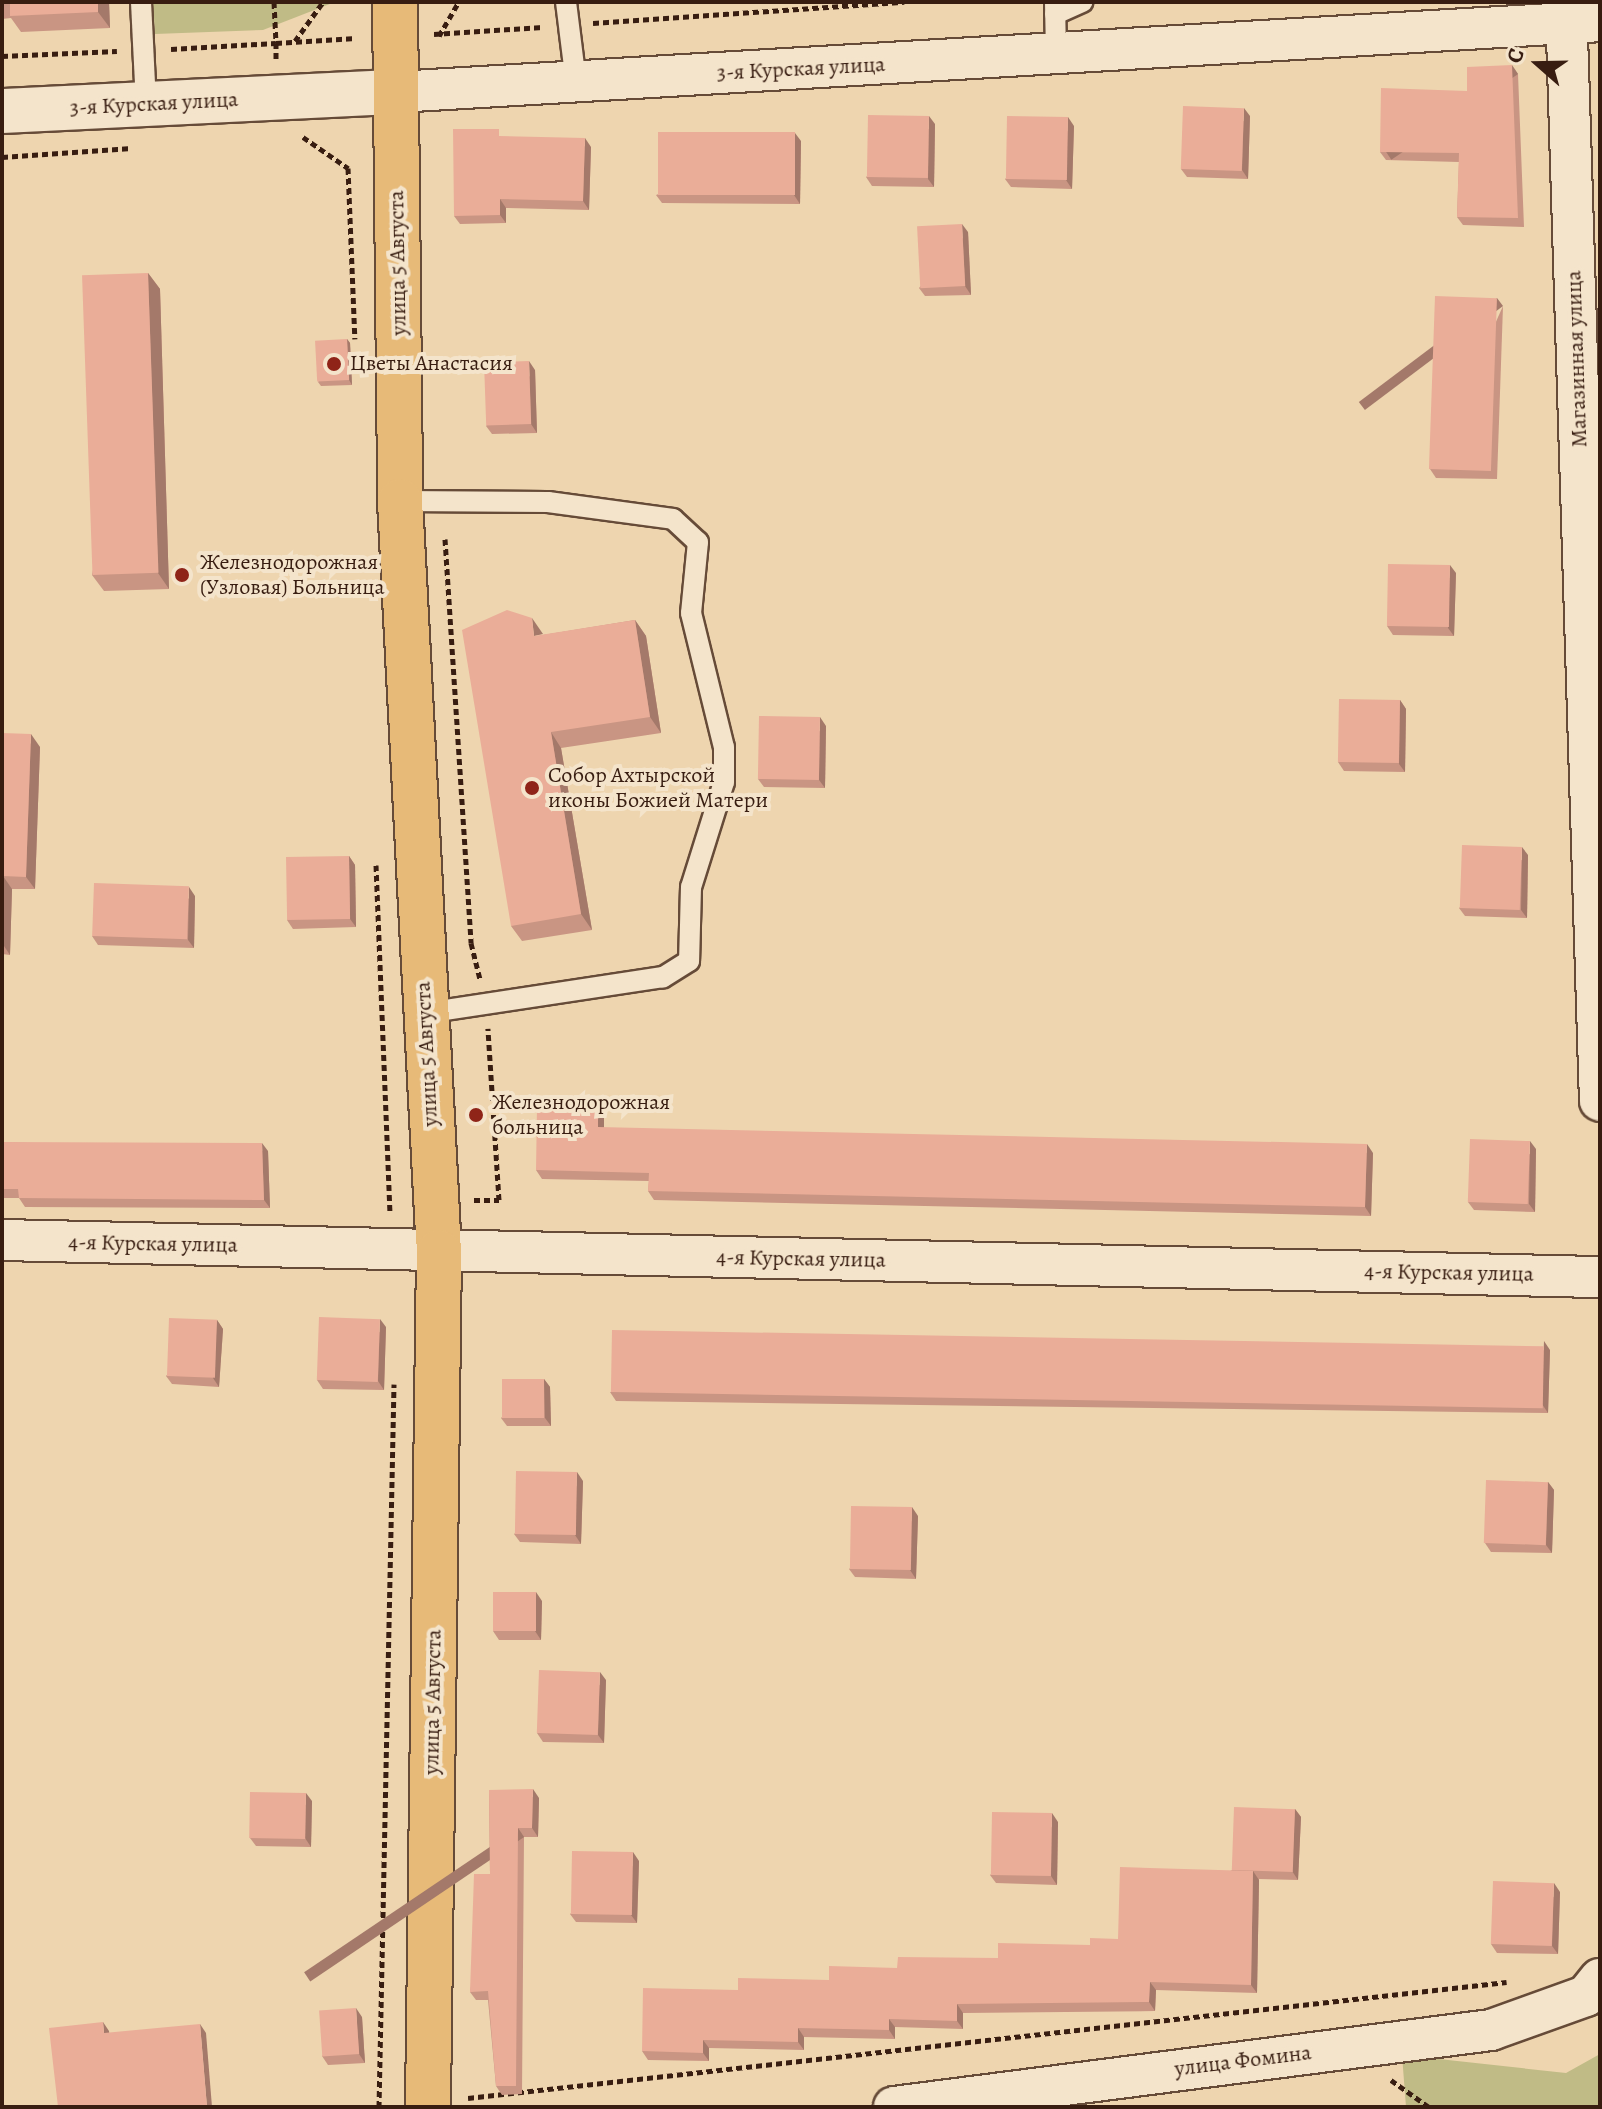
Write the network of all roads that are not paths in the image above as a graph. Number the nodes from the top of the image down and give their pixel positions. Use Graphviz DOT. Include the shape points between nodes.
graph roads {
  1 [pos="141,2"];
  2 [pos="395,2"];
  3 [pos="566,2"];
  4 [pos="1082,2"];
  5 [pos="1055,8"];
  6 [pos="1577,16"];
  7 [pos="1056,54"];
  8 [pos="576,82"];
  9 [pos="396,92"];
  10 [pos="146,104"];
  11 [pos="2,111"];
  12 [pos="400,501"];
  13 [pos="425,1013"];
  14 [pos="1600,1100"];
  15 [pos="2,1240"];
  16 [pos="439,1252"];
  17 [pos="1600,1277"];
  18 [pos="1593,1987"];
  19 [pos="428,2107"];
  20 [pos="894,2107"];
  1 -- 10 [label="lane"];
  2 -- 9 [label="main road, улица 5 Августа"];
  3 -- 8 [label="lane"];
  4 -- 5 [label="lane"];
  5 -- 7 [label="lane"];
  6 -- 7 [label="street, 3-я Курская улица"];
  6 -- 14 [label="street, Магазинная улица"];
  7 -- 8 [label="street, 3-я Курская улица"];
  8 -- 9 [label="street, 3-я Курская улица"];
  9 -- 10 [label="main road, 3-я Курская улица"];
  9 -- 12 [label="main road, улица 5 Августа"];
  10 -- 11 [label="main road, 3-я Курская улица"];
  12 -- 13 [label="main road, улица 5 Августа"];
  12 -- 13 [label="lane" via="548,502 673,519 698,542 691,613 724,747 724,782 691,887 689,961 663,977"];
  13 -- 16 [label="main road, улица 5 Августа"];
  15 -- 16 [label="street, 4-я Курская улица"];
  16 -- 17 [label="street, 4-я Курская улица"];
  16 -- 19 [label="main road, улица 5 Августа"];
  18 -- 20 [label="street, улица Фомина" via="1491,2030"];
}
